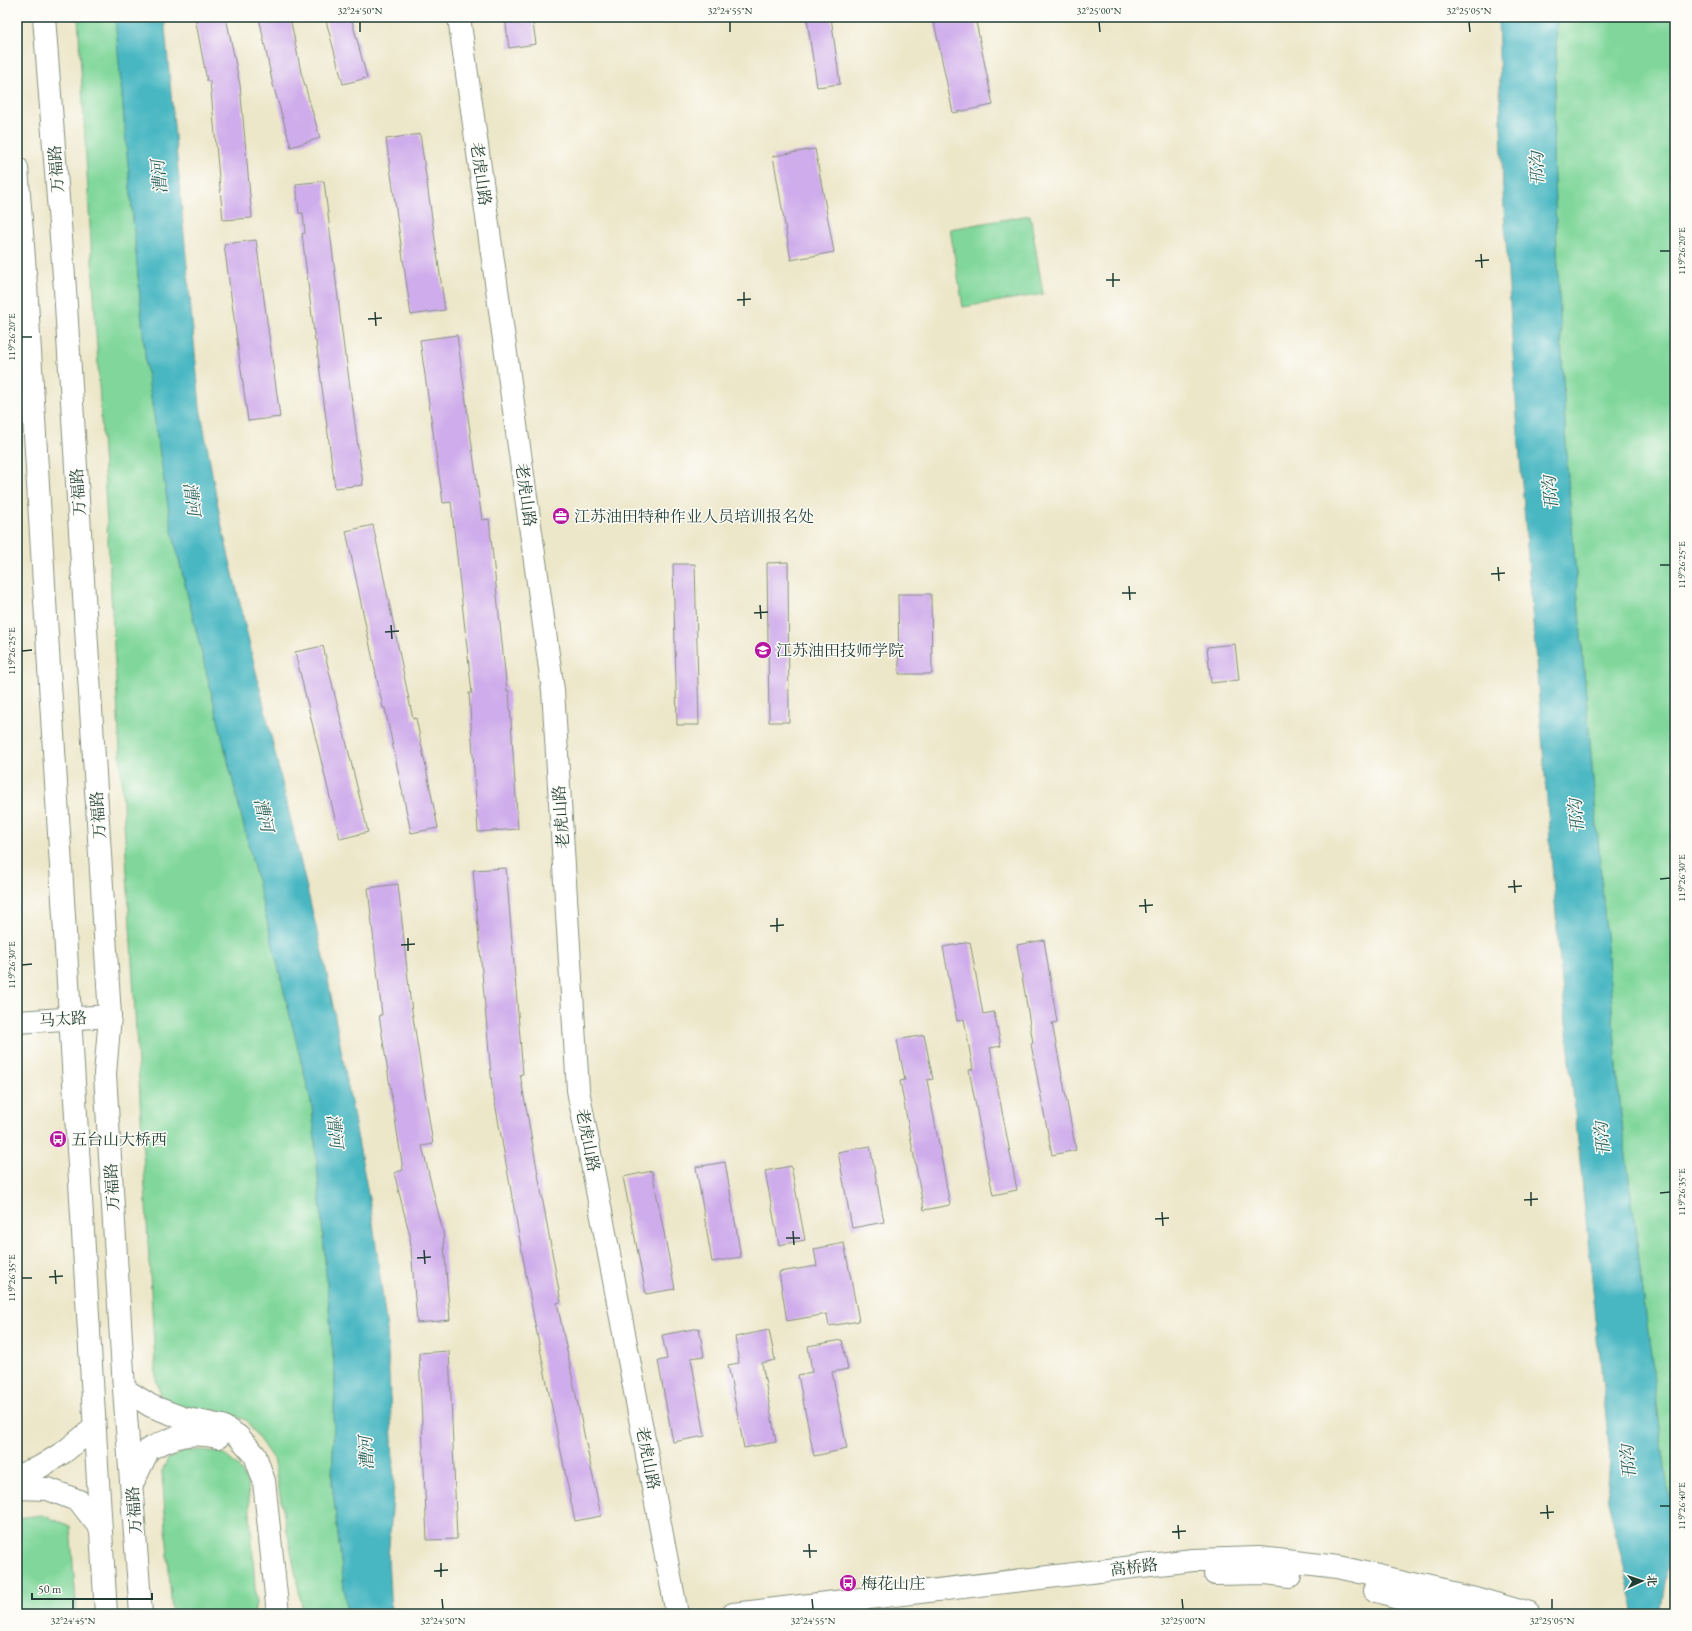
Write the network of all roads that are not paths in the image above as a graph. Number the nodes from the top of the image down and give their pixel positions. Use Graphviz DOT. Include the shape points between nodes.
graph roads {
  1 [pos="44,17"];
  2 [pos="459,17"];
  3 [pos="17,168"];
  4 [pos="21,286"];
  5 [pos="110,1016"];
  6 [pos="71,1019"];
  7 [pos="17,1022"];
  8 [pos="124,1389"];
  9 [pos="94,1428"];
  10 [pos="17,1476"];
  11 [pos="132,1485"];
  12 [pos="17,1488"];
  13 [pos="100,1528"];
  14 [pos="106,1614"];
  15 [pos="141,1614"];
  16 [pos="270,1614"];
  17 [pos="278,1614"];
  18 [pos="678,1614"];
  19 [pos="733,1614"];
  20 [pos="852,1614"];
  21 [pos="1472,1614"];
  22 [pos="1530,1614"];
  1 -- 5 [label="main road, 万福路" via="65,289"];
  2 -- 18 [label="main road, 老虎山路" via="553,690 578,1090"];
  3 -- 4 [label="main road, 万福路"];
  4 -- 6 [label="main road, 万福路"];
  5 -- 6 [label="main road, 马太路"];
  5 -- 8 [label="main road, 万福路" via="106,1074"];
  6 -- 7 [label="main road, 马太路"];
  6 -- 9 [label="main road, 万福路"];
  8 -- 11 [label="main road, 万福路"];
  8 -- 17 [label="main road" via="151,1406 183,1418 222,1426 238,1436 255,1455 264,1481"];
  9 -- 10 [label="main road" via="64,1452"];
  9 -- 13 [label="main road, 万福路"];
  11 -- 15 [label="main road, 万福路"];
  11 -- 16 [label="main road" via="149,1450 178,1436 200,1434 218,1437 234,1445 247,1462 255,1483"];
  12 -- 13 [label="main road" via="48,1489 79,1501"];
  13 -- 14 [label="main road, 万福路"];
  19 -- 22 [label="main road, 高桥路" via="1193,1560 1259,1558 1338,1567 1475,1598"];
  20 -- 21 [label="main road, 高桥路" via="1198,1574 1266,1573 1332,1581"];
}
